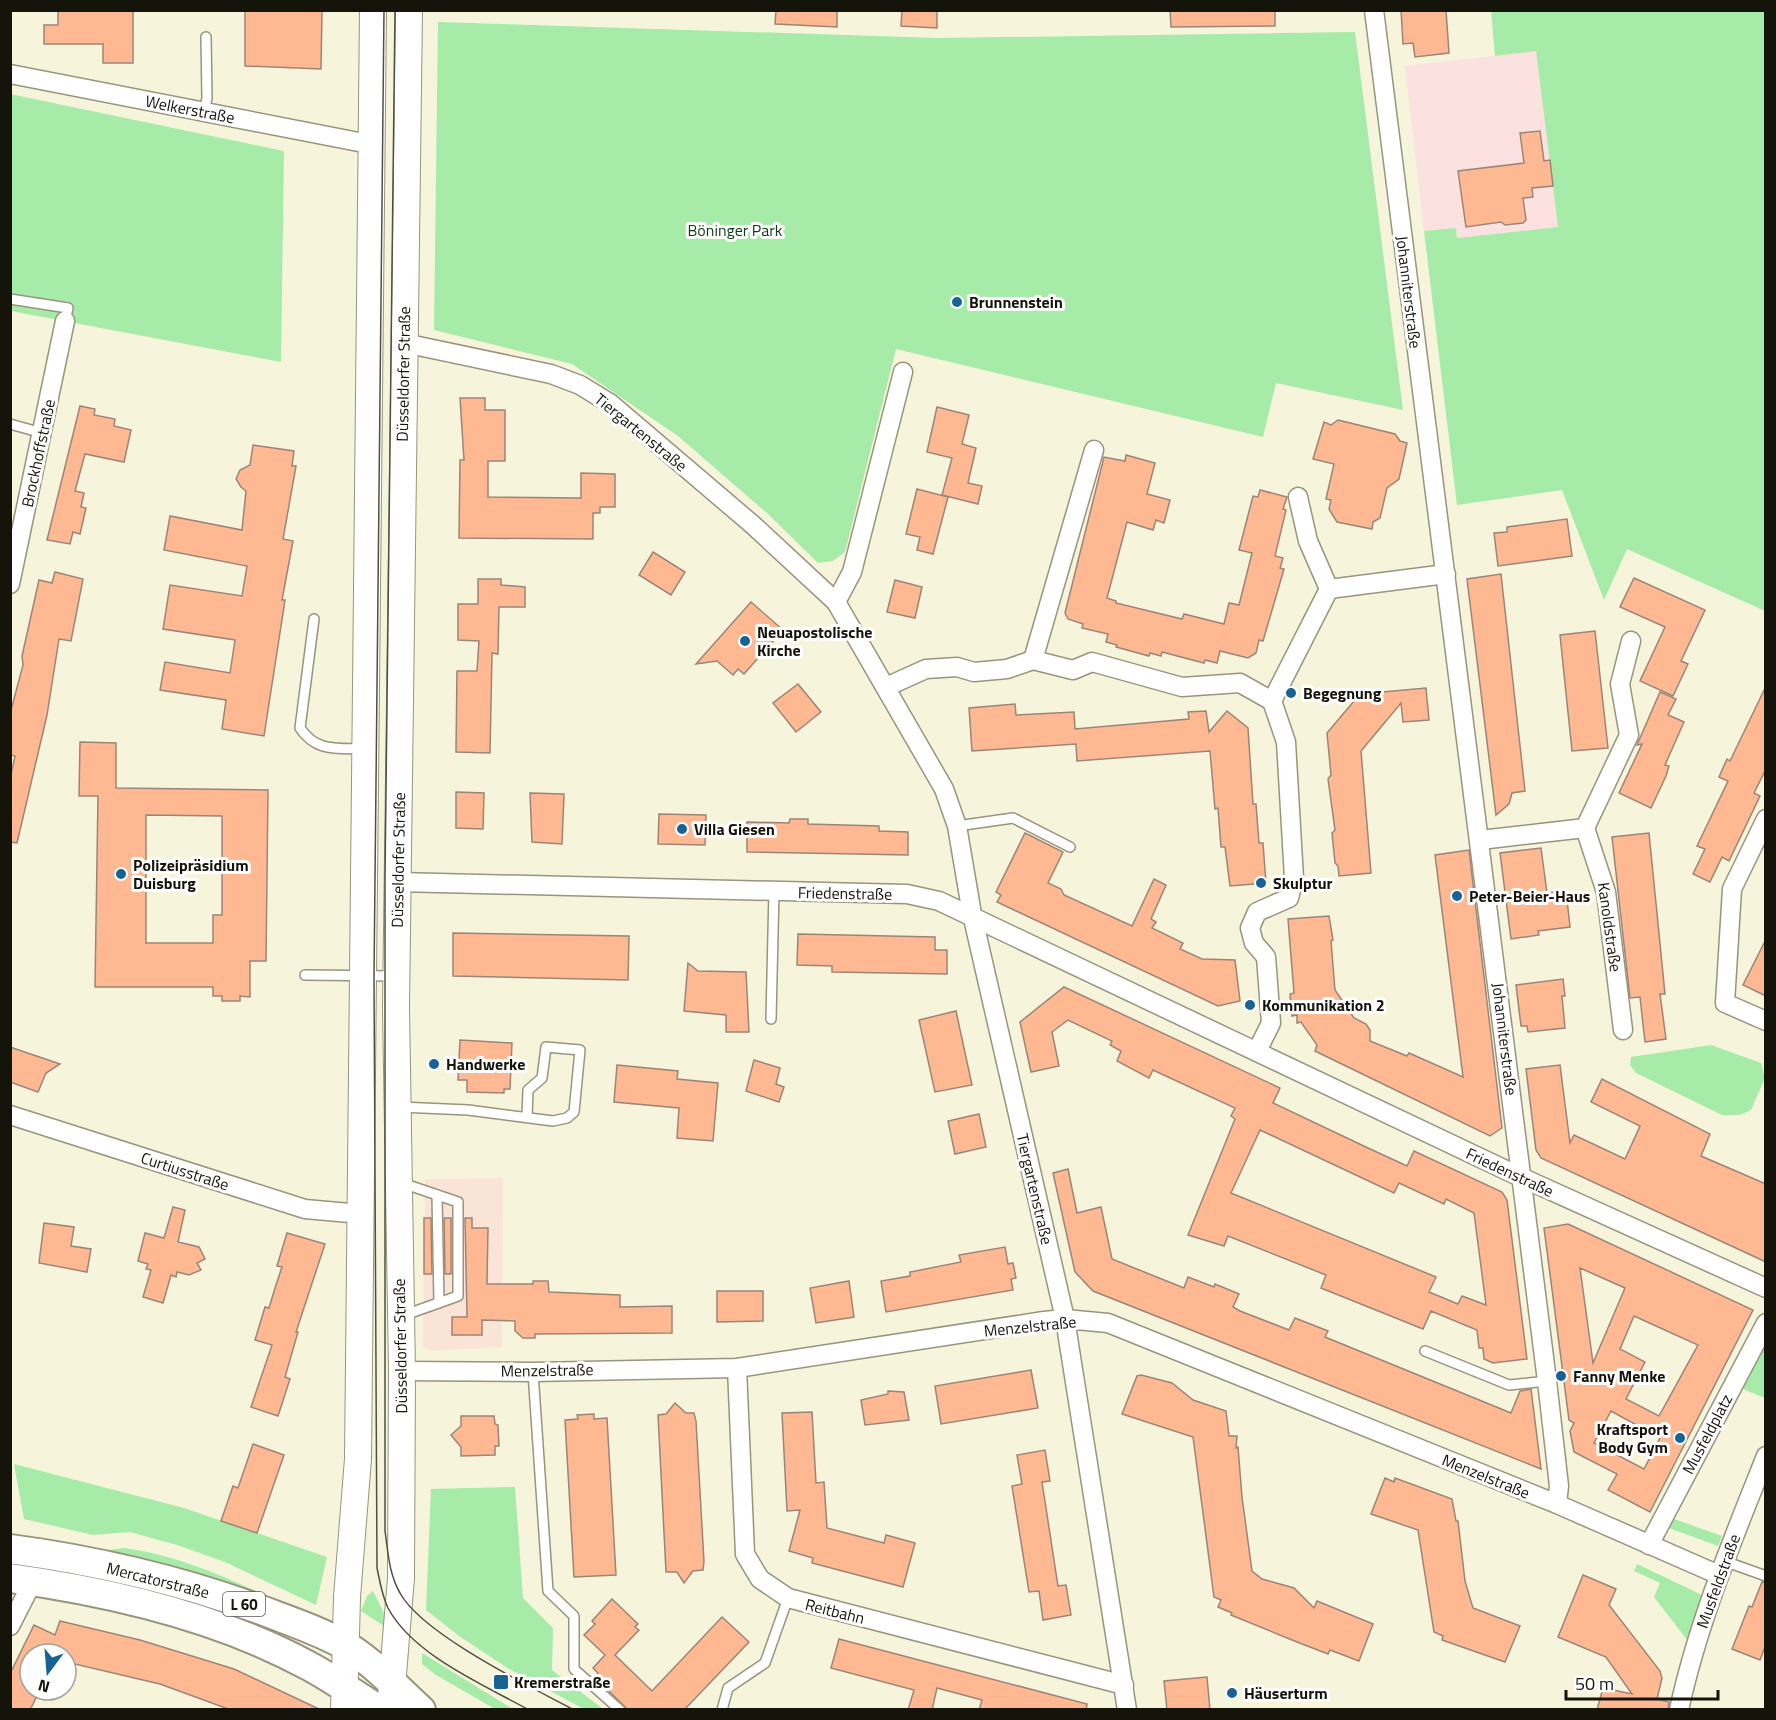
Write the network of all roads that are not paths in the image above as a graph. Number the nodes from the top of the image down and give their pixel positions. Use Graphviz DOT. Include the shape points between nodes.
graph roads {
  1 [pos="373,10"];
  2 [pos="409,10"];
  3 [pos="1374,10"];
  4 [pos="206,37"];
  5 [pos="10,74"];
  6 [pos="204,112"];
  7 [pos="369,144"];
  8 [pos="10,299"];
  9 [pos="65,321"];
  10 [pos="404,343"];
  11 [pos="903,372"];
  12 [pos="10,424"];
  13 [pos="42,433"];
  14 [pos="1094,450"];
  15 [pos="1298,497"];
  16 [pos="1446,574"];
  17 [pos="10,584"];
  18 [pos="1329,589"];
  19 [pos="836,602"];
  20 [pos="314,619"];
  21 [pos="1631,641"];
  22 [pos="1033,660"];
  23 [pos="886,687"];
  24 [pos="1272,701"];
  25 [pos="365,749"];
  26 [pos="1766,819"];
  27 [pos="957,826"];
  28 [pos="1585,828"];
  29 [pos="1480,840"];
  30 [pos="1070,847"];
  31 [pos="398,882"];
  32 [pos="774,891"];
  33 [pos="972,915"];
  34 [pos="305,975"];
  35 [pos="363,976"];
  36 [pos="397,976"];
  37 [pos="771,1019"];
  38 [pos="1766,1021"];
  39 [pos="1623,1030"];
  40 [pos="1257,1051"];
  41 [pos="398,1107"];
  42 [pos="10,1115"];
  43 [pos="527,1118"];
  44 [pos="1522,1177"];
  45 [pos="399,1182"];
  46 [pos="437,1195"];
  47 [pos="361,1214"];
  48 [pos="1766,1288"];
  49 [pos="438,1303"];
  50 [pos="400,1317"];
  51 [pos="1065,1319"];
  52 [pos="1766,1323"];
  53 [pos="1425,1351"];
  54 [pos="737,1368"];
  55 [pos="402,1371"];
  56 [pos="532,1372"];
  57 [pos="1547,1382"];
  58 [pos="1766,1456"];
  59 [pos="1557,1504"];
  60 [pos="1649,1545"];
  61 [pos="10,1549"];
  62 [pos="1721,1568"];
  63 [pos="139,1574"];
  64 [pos="1766,1576"];
  65 [pos="22,1580"];
  66 [pos="788,1598"];
  67 [pos="10,1626"];
  68 [pos="345,1646"];
  69 [pos="392,1681"];
  70 [pos="1124,1685"];
  71 [pos="344,1699"];
  72 [pos="379,1710"];
  73 [pos="390,1710"];
  74 [pos="421,1710"];
  75 [pos="620,1710"];
  76 [pos="722,1710"];
  77 [pos="1127,1710"];
  78 [pos="1678,1710"];
  1 -- 7 [label="main road, Düsseldorfer Straße"];
  2 -- 10 [label="main road, Düsseldorfer Straße"];
  3 -- 16 [label="street, Johanniterstraße"];
  4 -- 6 [label="lane"];
  5 -- 6 [label="street, Welkerstraße"];
  6 -- 7 [label="street, Welkerstraße"];
  7 -- 25 [label="main road, Düsseldorfer Straße"];
  8 -- 9 [label="lane" via="68,308"];
  9 -- 13 [label="street, Brockhoffstraße"];
  10 -- 19 [label="street, Tiergartenstraße" via="551,374 588,390 660,444"];
  10 -- 31 [label="main road, Düsseldorfer Straße"];
  11 -- 19 [label="street" via="852,572"];
  12 -- 13 [label="lane"];
  13 -- 17 [label="street, Brockhoffstraße"];
  14 -- 22 [label="street"];
  15 -- 18 [label="street" via="1308,542"];
  16 -- 18 [label="street"];
  16 -- 29 [label="street, Johanniterstraße"];
  18 -- 24 [label="street"];
  19 -- 23 [label="street, Tiergartenstraße"];
  20 -- 25 [label="lane" via="300,728 309,741 325,747"];
  21 -- 28 [label="street" via="1620,684 1629,735"];
  22 -- 23 [label="street" via="1007,669 974,672 957,667 926,669"];
  22 -- 24 [label="street" via="1073,670 1092,662 1182,687 1240,683"];
  23 -- 27 [label="street, Tiergartenstraße" via="944,789"];
  24 -- 40 [label="street" via="1286,742 1294,878 1288,898 1257,912 1250,928 1254,943 1266,957 1271,1023"];
  25 -- 35 [label="main road, Düsseldorfer Straße"];
  26 -- 38 [label="street" via="1732,889 1725,1003"];
  27 -- 30 [label="lane" via="1013,818"];
  27 -- 33 [label="street, Tiergartenstraße"];
  28 -- 29 [label="street"];
  28 -- 39 [label="street, Kanoldstraße" via="1606,892"];
  29 -- 44 [label="street, Johanniterstraße"];
  31 -- 32 [label="street, Friedenstraße"];
  31 -- 36 [label="main road, Düsseldorfer Straße"];
  32 -- 33 [label="street, Friedenstraße" via="907,894 939,901"];
  32 -- 37 [label="lane"];
  33 -- 40 [label="street, Friedenstraße"];
  33 -- 51 [label="street, Tiergartenstraße"];
  34 -- 35 [label="lane"];
  35 -- 36 [label="lane"];
  35 -- 47 [label="main road, Düsseldorfer Straße"];
  36 -- 41 [label="main road, Düsseldorfer Straße"];
  40 -- 44 [label="street, Friedenstraße"];
  41 -- 43 [label="lane"];
  41 -- 45 [label="main road, Düsseldorfer Straße"];
  42 -- 47 [label="street, Curtiusstraße" via="305,1209"];
  43 -- 43 [label="lane" via="553,1121 574,1112 580,1050 546,1047 542,1078 528,1090"];
  44 -- 48 [label="street, Friedenstraße"];
  44 -- 57 [label="street, Johanniterstraße"];
  45 -- 46 [label="lane"];
  45 -- 50 [label="main road, Düsseldorfer Straße"];
  46 -- 49 [label="lane"];
  46 -- 49 [label="lane" via="458,1202 458,1296"];
  47 -- 68 [label="main road, Düsseldorfer Straße" via="358,1459"];
  49 -- 50 [label="lane"];
  50 -- 55 [label="main road, Düsseldorfer Straße"];
  51 -- 54 [label="street, Menzelstraße"];
  51 -- 59 [label="street, Menzelstraße" via="1108,1323"];
  51 -- 70 [label="street, Tiergartenstraße"];
  52 -- 60 [label="street, Musfeldplatz"];
  53 -- 57 [label="lane" via="1509,1385"];
  54 -- 56 [label="street, Menzelstraße"];
  54 -- 66 [label="street, Reitbahn" via="745,1554 760,1579"];
  55 -- 56 [label="street, Menzelstraße"];
  55 -- 69 [label="main road, Düsseldorfer Straße" via="401,1578"];
  56 -- 75 [label="lane" via="548,1591 574,1616 573,1669"];
  57 -- 59 [label="street, Johanniterstraße" via="1559,1486"];
  58 -- 62 [label="street, Musfeldstraße"];
  59 -- 60 [label="street, Menzelstraße"];
  60 -- 62 [label="street, Menzelstraße"];
  61 -- 63 [label="main road, Mercatorstraße / L 60"];
  62 -- 64 [label="lane"];
  62 -- 78 [label="street, Musfeldstraße"];
  63 -- 65 [label="street" via="114,1583 55,1571"];
  63 -- 68 [label="main road, Mercatorstraße / L 60" via="234,1600"];
  65 -- 67 [label="street"];
  65 -- 71 [label="main road, Mercatorstraße / L 60" via="205,1622 295,1659"];
  66 -- 70 [label="street, Reitbahn"];
  66 -- 76 [label="lane" via="765,1663 728,1688"];
  68 -- 69 [label="main road, Mercatorstraße / L 60"];
  68 -- 71 [label="main road, Düsseldorfer Straße"];
  69 -- 73 [label="main road, Düsseldorfer Straße"];
  69 -- 74 [label="main road, L 60"];
  70 -- 77 [label="street, Tiergartenstraße"];
  71 -- 72 [label="main road, Mercatorstraße / L 60"];
}
